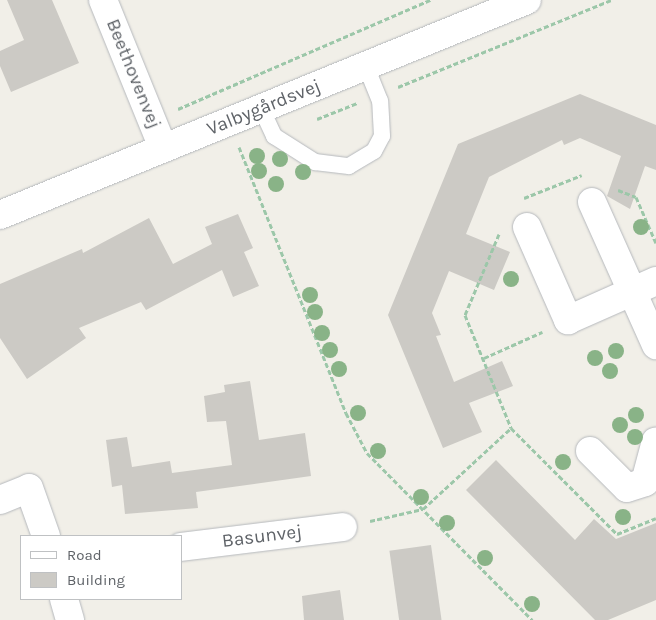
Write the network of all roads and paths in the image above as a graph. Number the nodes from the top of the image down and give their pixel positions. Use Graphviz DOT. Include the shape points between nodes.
graph roads {
  1 [pos="102,0"];
  2 [pos="430,0"];
  3 [pos="527,0"];
  4 [pos="366,66"];
  5 [pos="262,110"];
  6 [pos="151,120"];
  7 [pos="229,122"];
  8 [pos="163,148"];
  9 [pos="592,202"];
  10 [pos="0,216"];
  11 [pos="527,228"];
  12 [pos="644,286"];
  13 [pos="568,320"];
  14 [pos="656,345"];
  15 [pos="511,428"];
  16 [pos="656,442"];
  17 [pos="590,451"];
  18 [pos="0,500"];
  19 [pos="423,509"];
  20 [pos="656,518"];
  21 [pos="343,527"];
  22 [pos="46,535"];
  23 [pos="182,547"];
  24 [pos="64,600"];
  25 [pos="70,620"];
  26 [pos="532,620"];
  1 -- 6 [label="street, Beethovenvej"];
  2 -- 6 [label="path"];
  3 -- 4 [label="street, Valbygårdsvej"];
  4 -- 5 [label="street, Valbygårdsvej"];
  4 -- 5 [label="lane" via="380,101 382,136 374,151 349,166 315,162 274,136"];
  5 -- 7 [label="street, Valbygårdsvej"];
  6 -- 8 [label="street, Beethovenvej"];
  7 -- 8 [label="street, Valbygårdsvej"];
  7 -- 19 [label="path" via="346,413 367,453"];
  8 -- 10 [label="street, Valbygårdsvej"];
  9 -- 12 [label="street"];
  11 -- 13 [label="street"];
  12 -- 13 [label="street"];
  12 -- 14 [label="street"];
  13 -- 15 [label="path" via="484,358"];
  15 -- 19 [label="path"];
  15 -- 20 [label="path" via="617,534"];
  16 -- 17 [label="street" via="645,482 627,488"];
  18 -- 22 [label="street" via="28,488"];
  19 -- 21 [label="path"];
  19 -- 26 [label="path"];
  21 -- 23 [label="street, Basunvej"];
  24 -- 25 [label="street"];
}
